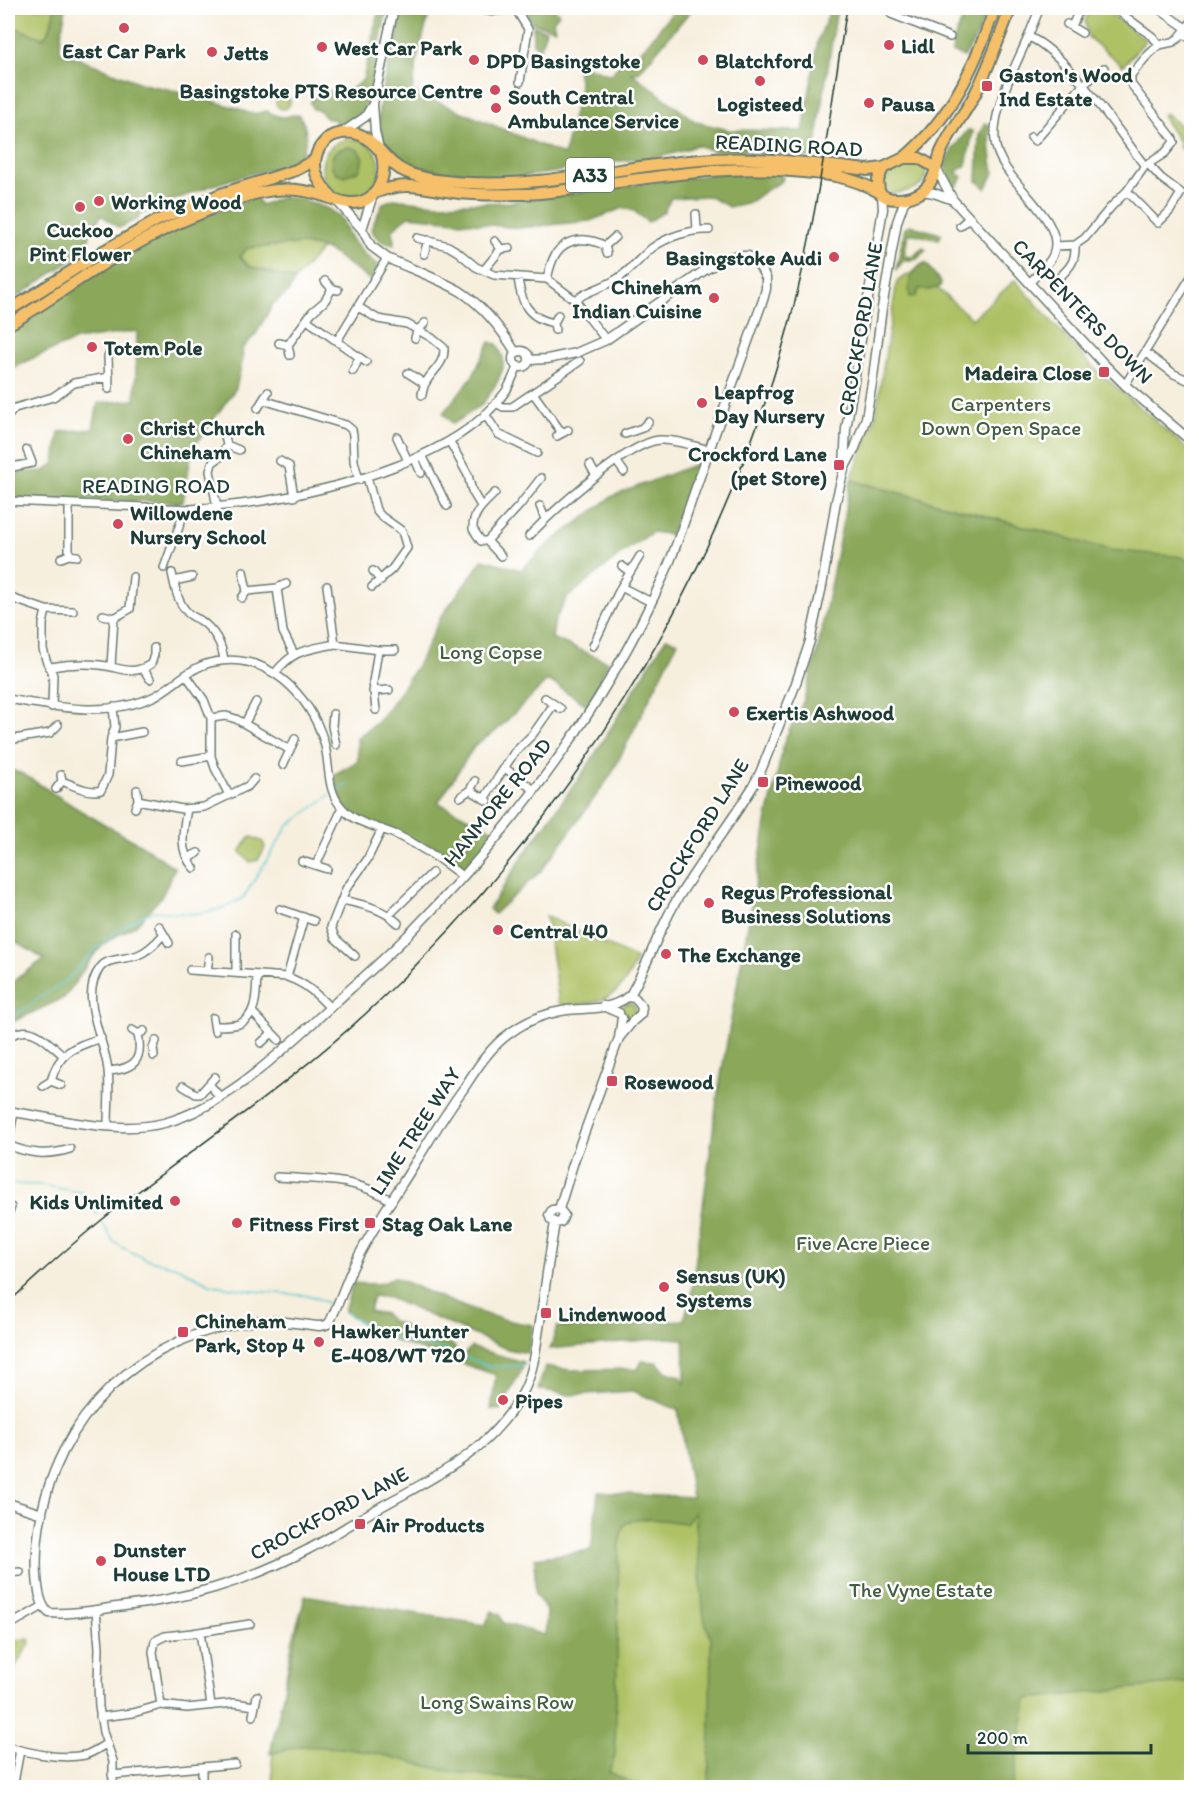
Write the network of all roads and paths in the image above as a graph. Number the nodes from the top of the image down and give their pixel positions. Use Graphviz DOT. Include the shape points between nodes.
graph roads {
  1 [pos="394,8"];
  2 [pos="472,8"];
  3 [pos="513,8"];
  4 [pos="995,8"];
  5 [pos="1011,8"];
  6 [pos="1040,8"];
  7 [pos="1080,8"];
  8 [pos="1114,8"];
  9 [pos="1157,8"];
  10 [pos="891,14"];
  11 [pos="1191,21"];
  12 [pos="1184,31"];
  13 [pos="1082,33"];
  14 [pos="950,37"];
  15 [pos="1029,37"];
  16 [pos="1191,40"];
  17 [pos="1163,44"];
  18 [pos="1104,68"];
  19 [pos="520,82"];
  20 [pos="1083,86"];
  21 [pos="373,104"];
  22 [pos="339,134"];
  23 [pos="1031,137"];
  24 [pos="379,149"];
  25 [pos="904,158"];
  26 [pos="315,160"];
  27 [pos="1147,165"];
  28 [pos="883,168"];
  29 [pos="936,168"];
  30 [pos="1127,191"];
  31 [pos="922,192"];
  32 [pos="375,193"];
  33 [pos="880,194"];
  34 [pos="911,195"];
  35 [pos="334,199"];
  36 [pos="953,200"];
  37 [pos="696,214"];
  38 [pos="969,218"];
  39 [pos="960,226"];
  40 [pos="362,229"];
  41 [pos="697,229"];
  42 [pos="709,230"];
  43 [pos="615,237"];
  44 [pos="417,238"];
  45 [pos="428,240"];
  46 [pos="495,241"];
  47 [pos="1075,245"];
  48 [pos="1055,246"];
  49 [pos="510,248"];
  50 [pos="501,249"];
  51 [pos="424,254"];
  52 [pos="387,258"];
  53 [pos="484,270"];
  54 [pos="1191,275"];
  55 [pos="518,278"];
  56 [pos="547,279"];
  57 [pos="325,281"];
  58 [pos="1029,283"];
  59 [pos="1053,283"];
  60 [pos="575,300"];
  61 [pos="358,307"];
  62 [pos="8,311"];
  63 [pos="558,315"];
  64 [pos="307,320"];
  65 [pos="425,323"];
  66 [pos="8,325"];
  67 [pos="416,334"];
  68 [pos="336,340"];
  69 [pos="606,340"];
  70 [pos="279,343"];
  71 [pos="288,345"];
  72 [pos="1145,352"];
  73 [pos="516,353"];
  74 [pos="290,355"];
  75 [pos="108,356"];
  76 [pos="530,360"];
  77 [pos="580,361"];
  78 [pos="518,366"];
  79 [pos="353,371"];
  80 [pos="408,373"];
  81 [pos="109,377"];
  82 [pos="1191,382"];
  83 [pos="425,384"];
  84 [pos="1125,385"];
  85 [pos="109,389"];
  86 [pos="268,392"];
  87 [pos="533,393"];
  88 [pos="422,394"];
  89 [pos="263,400"];
  90 [pos="496,403"];
  91 [pos="258,408"];
  92 [pos="485,414"];
  93 [pos="8,416"];
  94 [pos="648,422"];
  95 [pos="642,428"];
  96 [pos="563,433"];
  97 [pos="625,434"];
  98 [pos="225,436"];
  99 [pos="397,437"];
  100 [pos="450,442"];
  101 [pos="1191,442"];
  102 [pos="645,444"];
  103 [pos="227,445"];
  104 [pos="27,450"];
  105 [pos="239,450"];
  106 [pos="709,450"];
  107 [pos="537,453"];
  108 [pos="415,458"];
  109 [pos="280,461"];
  110 [pos="617,462"];
  111 [pos="590,465"];
  112 [pos="8,468"];
  113 [pos="844,470"];
  114 [pos="624,472"];
  115 [pos="421,473"];
  116 [pos="596,476"];
  117 [pos="363,478"];
  118 [pos="537,480"];
  119 [pos="495,493"];
  120 [pos="294,496"];
  121 [pos="8,501"];
  122 [pos="69,505"];
  123 [pos="447,506"];
  124 [pos="482,506"];
  125 [pos="540,506"];
  126 [pos="217,507"];
  127 [pos="182,508"];
  128 [pos="545,519"];
  129 [pos="529,536"];
  130 [pos="487,541"];
  131 [pos="407,548"];
  132 [pos="417,551"];
  133 [pos="69,555"];
  134 [pos="77,556"];
  135 [pos="501,556"];
  136 [pos="640,556"];
  137 [pos="61,558"];
  138 [pos="622,566"];
  139 [pos="164,568"];
  140 [pos="243,571"];
  141 [pos="373,571"];
  142 [pos="630,572"];
  143 [pos="133,577"];
  144 [pos="192,577"];
  145 [pos="381,580"];
  146 [pos="286,584"];
  147 [pos="327,586"];
  148 [pos="621,586"];
  149 [pos="372,587"];
  150 [pos="277,588"];
  151 [pos="247,591"];
  152 [pos="8,597"];
  153 [pos="328,597"];
  154 [pos="242,598"];
  155 [pos="318,599"];
  156 [pos="651,602"];
  157 [pos="46,610"];
  158 [pos="73,611"];
  159 [pos="103,615"];
  160 [pos="114,618"];
  161 [pos="335,644"];
  162 [pos="593,646"];
  163 [pos="154,648"];
  164 [pos="378,650"];
  165 [pos="395,651"];
  166 [pos="294,654"];
  167 [pos="224,660"];
  168 [pos="111,666"];
  169 [pos="51,667"];
  170 [pos="143,669"];
  171 [pos="275,673"];
  172 [pos="186,675"];
  173 [pos="150,679"];
  174 [pos="389,690"];
  175 [pos="373,691"];
  176 [pos="545,698"];
  177 [pos="8,699"];
  178 [pos="256,702"];
  179 [pos="52,707"];
  180 [pos="113,707"];
  181 [pos="376,710"];
  182 [pos="333,714"];
  183 [pos="212,718"];
  184 [pos="245,723"];
  185 [pos="58,725"];
  186 [pos="332,726"];
  187 [pos="319,728"];
  188 [pos="50,733"];
  189 [pos="111,738"];
  190 [pos="295,739"];
  191 [pos="8,740"];
  192 [pos="54,743"];
  193 [pos="137,743"];
  194 [pos="336,746"];
  195 [pos="290,750"];
  196 [pos="211,756"];
  197 [pos="194,760"];
  198 [pos="182,761"];
  199 [pos="283,765"];
  200 [pos="194,768"];
  201 [pos="504,768"];
  202 [pos="254,779"];
  203 [pos="475,781"];
  204 [pos="56,789"];
  205 [pos="137,790"];
  206 [pos="470,790"];
  207 [pos="534,790"];
  208 [pos="229,795"];
  209 [pos="460,797"];
  210 [pos="138,800"];
  211 [pos="135,808"];
  212 [pos="187,809"];
  213 [pos="342,809"];
  214 [pos="382,829"];
  215 [pos="198,853"];
  216 [pos="188,858"];
  217 [pos="302,861"];
  218 [pos="316,865"];
  219 [pos="194,868"];
  220 [pos="327,869"];
  221 [pos="432,873"];
  222 [pos="414,876"];
  223 [pos="462,876"];
  224 [pos="420,884"];
  225 [pos="342,900"];
  226 [pos="280,909"];
  227 [pos="389,915"];
  228 [pos="303,917"];
  229 [pos="314,921"];
  230 [pos="398,923"];
  231 [pos="159,926"];
  232 [pos="236,934"];
  233 [pos="163,935"];
  234 [pos="169,942"];
  235 [pos="353,942"];
  236 [pos="236,947"];
  237 [pos="246,947"];
  238 [pos="349,950"];
  239 [pos="355,956"];
  240 [pos="209,957"];
  241 [pos="190,970"];
  242 [pos="207,971"];
  243 [pos="236,973"];
  244 [pos="257,975"];
  245 [pos="642,976"];
  246 [pos="287,977"];
  247 [pos="624,1000"];
  248 [pos="639,1001"];
  249 [pos="603,1006"];
  250 [pos="330,1008"];
  251 [pos="252,1012"];
  252 [pos="620,1016"];
  253 [pos="633,1021"];
  254 [pos="214,1025"];
  255 [pos="138,1032"];
  256 [pos="272,1033"];
  257 [pos="8,1038"];
  258 [pos="101,1038"];
  259 [pos="619,1038"];
  260 [pos="279,1040"];
  261 [pos="261,1043"];
  262 [pos="140,1049"];
  263 [pos="63,1055"];
  264 [pos="154,1056"];
  265 [pos="108,1071"];
  266 [pos="215,1077"];
  267 [pos="51,1081"];
  268 [pos="209,1084"];
  269 [pos="62,1085"];
  270 [pos="43,1086"];
  271 [pos="183,1086"];
  272 [pos="220,1097"];
  273 [pos="11,1112"];
  274 [pos="108,1126"];
  275 [pos="8,1144"];
  276 [pos="70,1149"];
  277 [pos="278,1177"];
  278 [pos="392,1201"];
  279 [pos="8,1503"];
  280 [pos="42,1514"];
  281 [pos="20,1572"];
  282 [pos="8,1573"];
  283 [pos="39,1609"];
  284 [pos="96,1610"];
  285 [pos="250,1624"];
  286 [pos="8,1626"];
  287 [pos="240,1626"];
  288 [pos="200,1632"];
  289 [pos="241,1635"];
  290 [pos="257,1696"];
  291 [pos="161,1705"];
  292 [pos="211,1705"];
  293 [pos="255,1706"];
  294 [pos="254,1716"];
  295 [pos="100,1717"];
  296 [pos="106,1744"];
  297 [pos="8,1747"];
  298 [pos="20,1750"];
  299 [pos="235,1764"];
  300 [pos="202,1767"];
  301 [pos="112,1775"];
  302 [pos="13,1788"];
  303 [pos="113,1788"];
  304 [pos="202,1788"];
  1 -- 21 [label="street"];
  2 -- 3 [label="street"];
  3 -- 19 [label="street" via="528,29"];
  4 -- 25 [label="highway, A33" via="974,64 955,99 943,118"];
  5 -- 29 [label="highway" via="978,90 950,135"];
  6 -- 15 [label="street"];
  7 -- 13 [label="street" via="1069,25"];
  8 -- 17 [label="street"];
  9 -- 12 [label="street"];
  10 -- 14 [label="street"];
  11 -- 12 [label="street"];
  12 -- 16 [label="street"];
  12 -- 17 [label="street" via="1173,42"];
  15 -- 20 [label="street" via="1060,59"];
  15 -- 48 [label="street" via="1001,105 995,143 1003,165 1051,226"];
  17 -- 27 [label="street" via="1131,75 1131,84 1174,142"];
  18 -- 20 [label="street"];
  20 -- 23 [label="street" via="1035,141"];
  20 -- 27 [label="street"];
  21 -- 22 [label="street" via="364,117"];
  21 -- 24 [label="street"];
  22 -- 24 [label="highway, A33" via="361,135"];
  22 -- 26 [label="highway" via="325,141"];
  24 -- 28 [label="highway, READING ROAD / A33" via="404,172 468,183 540,182 721,158"];
  24 -- 32 [label="highway" via="383,171"];
  25 -- 28 [label="highway, A33"];
  25 -- 29 [label="highway" via="919,158"];
  26 -- 35 [label="highway" via="318,179"];
  26 -- 62 [label="highway" via="158,220"];
  27 -- 30 [label="street"];
  27 -- 30 [label="street" via="1181,193 1170,211 1158,222"];
  28 -- 33 [label="highway" via="878,180"];
  29 -- 31 [label="highway"];
  29 -- 36 [label="street, CARPENTERS DOWN"];
  30 -- 47 [label="street"];
  31 -- 34 [label="highway, A33"];
  31 -- 36 [label="street"];
  32 -- 33 [label="highway, READING ROAD / A33" via="400,185 484,195 534,194 731,168 849,178"];
  32 -- 35 [label="highway, A33" via="355,203"];
  32 -- 40 [label="street"];
  33 -- 34 [label="highway, A33" via="892,199"];
  33 -- 113 [label="street, CROCKFORD LANE" via="883,209 868,276 846,429"];
  34 -- 113 [label="street, CROCKFORD LANE" via="904,202 895,232 866,418"];
  35 -- 40 [label="street"];
  35 -- 66 [label="highway, A33" via="299,190 270,190 215,207 127,249"];
  36 -- 38 [label="street, CARPENTERS DOWN"];
  37 -- 41 [label="street"];
  38 -- 39 [label="street"];
  38 -- 58 [label="street, CARPENTERS DOWN"];
  40 -- 52 [label="street" via="371,246"];
  41 -- 42 [label="street"];
  41 -- 60 [label="street" via="653,248 625,274"];
  43 -- 56 [label="street" via="606,250 592,240 564,244 555,254"];
  44 -- 45 [label="street"];
  45 -- 51 [label="street"];
  45 -- 53 [label="street" via="448,246"];
  46 -- 50 [label="street"];
  47 -- 48 [label="street"];
  47 -- 59 [label="street" via="1075,259"];
  48 -- 58 [label="street" via="1049,262"];
  49 -- 50 [label="street"];
  50 -- 53 [label="street"];
  52 -- 61 [label="street"];
  52 -- 73 [label="street" via="460,291 492,320"];
  53 -- 55 [label="street"];
  54 -- 72 [label="street"];
  55 -- 56 [label="street"];
  55 -- 63 [label="street" via="527,309 555,326"];
  56 -- 60 [label="street"];
  57 -- 64 [label="street" via="335,290"];
  58 -- 84 [label="street, CARPENTERS DOWN"];
  60 -- 69 [label="street"];
  61 -- 67 [label="street" via="378,319 401,322"];
  61 -- 68 [label="street"];
  64 -- 68 [label="street"];
  64 -- 71 [label="street"];
  65 -- 67 [label="street"];
  67 -- 83 [label="street" via="432,338 444,348 442,362"];
  68 -- 79 [label="street" via="362,360"];
  69 -- 76 [label="street" via="576,352"];
  69 -- 106 [label="street, HANMORE ROAD" via="726,258 748,256 760,267 766,289"];
  70 -- 71 [label="street"];
  71 -- 74 [label="street"];
  72 -- 82 [label="street"];
  72 -- 84 [label="street"];
  73 -- 76 [label="street" via="525,352"];
  73 -- 78 [label="street" via="514,360"];
  75 -- 81 [label="street"];
  76 -- 78 [label="street" via="525,366"];
  77 -- 87 [label="street"];
  78 -- 90 [label="street, READING ROAD"];
  80 -- 83 [label="street"];
  81 -- 85 [label="street"];
  81 -- 93 [label="street" via="74,383 53,396 15,408"];
  83 -- 88 [label="street"];
  84 -- 101 [label="street, CARPENTERS DOWN"];
  86 -- 89 [label="street"];
  87 -- 90 [label="street" via="512,406"];
  87 -- 96 [label="street"];
  89 -- 91 [label="street"];
  89 -- 117 [label="street" via="346,424 352,430 354,461"];
  90 -- 92 [label="street, READING ROAD"];
  92 -- 100 [label="street, READING ROAD"];
  92 -- 107 [label="street" via="498,434"];
  94 -- 95 [label="street"];
  95 -- 97 [label="street"];
  95 -- 102 [label="street"];
  98 -- 103 [label="street"];
  99 -- 108 [label="street"];
  100 -- 108 [label="street, READING ROAD"];
  100 -- 124 [label="street"];
  102 -- 106 [label="street" via="673,441"];
  102 -- 110 [label="street"];
  103 -- 105 [label="street"];
  103 -- 126 [label="street" via="210,467"];
  104 -- 112 [label="street" via="32,463"];
  106 -- 156 [label="street, HANMORE ROAD"];
  108 -- 115 [label="street"];
  108 -- 117 [label="street, READING ROAD"];
  108 -- 123 [label="street"];
  109 -- 120 [label="street" via="291,463"];
  110 -- 114 [label="street"];
  110 -- 116 [label="street"];
  111 -- 116 [label="street"];
  113 -- 245 [label="street, CROCKFORD LANE" via="817,613 795,686 760,773 676,901"];
  116 -- 128 [label="street"];
  117 -- 120 [label="street, READING ROAD"];
  117 -- 131 [label="street" via="376,510 402,531"];
  118 -- 130 [label="street"];
  119 -- 124 [label="street"];
  120 -- 126 [label="street, READING ROAD"];
  121 -- 122 [label="street, READING ROAD"];
  122 -- 127 [label="street, READING ROAD"];
  122 -- 133 [label="street"];
  124 -- 130 [label="street" via="473,529 481,541"];
  125 -- 128 [label="street"];
  126 -- 127 [label="street, READING ROAD"];
  127 -- 139 [label="street" via="184,513"];
  128 -- 129 [label="street"];
  130 -- 135 [label="street"];
  131 -- 132 [label="street"];
  131 -- 145 [label="street"];
  133 -- 134 [label="street"];
  133 -- 137 [label="street"];
  136 -- 142 [label="street"];
  138 -- 142 [label="street"];
  140 -- 151 [label="street"];
  141 -- 145 [label="street"];
  142 -- 148 [label="street"];
  143 -- 160 [label="street" via="130,609"];
  144 -- 167 [label="street" via="173,577 176,593 187,612 210,628 222,647"];
  145 -- 149 [label="street"];
  146 -- 150 [label="street"];
  147 -- 153 [label="street"];
  148 -- 156 [label="street"];
  148 -- 162 [label="street"];
  150 -- 151 [label="street"];
  150 -- 166 [label="street" via="283,632"];
  151 -- 154 [label="street"];
  152 -- 157 [label="street"];
  153 -- 155 [label="street"];
  153 -- 161 [label="street"];
  156 -- 207 [label="street, HANMORE ROAD" via="605,690"];
  157 -- 158 [label="street"];
  157 -- 169 [label="street" via="43,649"];
  159 -- 160 [label="street"];
  160 -- 168 [label="street"];
  161 -- 164 [label="street"];
  161 -- 166 [label="street"];
  163 -- 170 [label="street" via="151,664"];
  164 -- 165 [label="street"];
  164 -- 175 [label="street"];
  166 -- 171 [label="street"];
  167 -- 171 [label="street" via="244,661"];
  167 -- 172 [label="street" via="205,664"];
  168 -- 169 [label="street"];
  168 -- 170 [label="street" via="126,671"];
  169 -- 179 [label="street"];
  170 -- 173 [label="street"];
  171 -- 187 [label="street" via="294,689"];
  172 -- 180 [label="street" via="151,698"];
  172 -- 183 [label="street"];
  174 -- 175 [label="street"];
  175 -- 181 [label="street"];
  176 -- 201 [label="street" via="558,707"];
  177 -- 179 [label="street"];
  178 -- 184 [label="street"];
  179 -- 180 [label="street"];
  180 -- 189 [label="street" via="115,727"];
  182 -- 186 [label="street"];
  183 -- 184 [label="street" via="226,716"];
  183 -- 196 [label="street"];
  184 -- 195 [label="street"];
  185 -- 188 [label="street"];
  186 -- 187 [label="street"];
  186 -- 194 [label="street"];
  187 -- 213 [label="street" via="331,790"];
  188 -- 191 [label="street"];
  188 -- 192 [label="street"];
  189 -- 193 [label="street" via="140,733"];
  189 -- 204 [label="street" via="108,775 101,790 90,791 61,778"];
  190 -- 195 [label="street"];
  195 -- 199 [label="street"];
  196 -- 197 [label="street"];
  196 -- 208 [label="street"];
  197 -- 198 [label="street"];
  197 -- 200 [label="street"];
  201 -- 206 [label="street" via="486,800"];
  201 -- 207 [label="street"];
  202 -- 208 [label="street" via="250,790"];
  203 -- 206 [label="street"];
  205 -- 210 [label="street"];
  206 -- 209 [label="street"];
  207 -- 223 [label="street, HANMORE ROAD"];
  208 -- 212 [label="street" via="204,807"];
  210 -- 211 [label="street"];
  210 -- 212 [label="street"];
  212 -- 216 [label="street" via="182,837"];
  213 -- 214 [label="street"];
  213 -- 218 [label="street"];
  214 -- 223 [label="street" via="427,851"];
  214 -- 225 [label="street"];
  215 -- 216 [label="street"];
  216 -- 219 [label="street"];
  217 -- 218 [label="street"];
  218 -- 220 [label="street"];
  221 -- 224 [label="street"];
  222 -- 224 [label="street"];
  223 -- 250 [label="street, HANMORE ROAD" via="410,933"];
  224 -- 227 [label="street"];
  225 -- 227 [label="street"];
  225 -- 238 [label="street" via="332,933"];
  226 -- 228 [label="street"];
  227 -- 230 [label="street"];
  228 -- 229 [label="street"];
  228 -- 246 [label="street"];
  231 -- 233 [label="street"];
  232 -- 236 [label="street"];
  233 -- 234 [label="street"];
  233 -- 258 [label="street" via="146,952 114,960 99,969 91,994"];
  235 -- 238 [label="street"];
  236 -- 237 [label="street"];
  236 -- 243 [label="street"];
  238 -- 239 [label="street"];
  240 -- 242 [label="street"];
  241 -- 242 [label="street"];
  242 -- 243 [label="street"];
  243 -- 244 [label="street"];
  244 -- 246 [label="street"];
  244 -- 251 [label="street"];
  245 -- 247 [label="street, CROCKFORD LANE"];
  245 -- 248 [label="street, CROCKFORD LANE"];
  246 -- 250 [label="street" via="300,981"];
  247 -- 248 [label="street"];
  247 -- 249 [label="street, LIME TREE WAY"];
  247 -- 252 [label="street" via="618,1006"];
  248 -- 253 [label="street" via="641,1014"];
  249 -- 252 [label="street, LIME TREE WAY"];
  249 -- 278 [label="street, LIME TREE WAY" via="544,1016 499,1041 450,1107"];
  250 -- 272 [label="street, HANMORE ROAD" via="260,1069"];
  251 -- 254 [label="street" via="240,1024"];
  251 -- 256 [label="street"];
  252 -- 253 [label="street"];
  252 -- 259 [label="street, CROCKFORD LANE"];
  253 -- 259 [label="street, CROCKFORD LANE"];
  255 -- 262 [label="street"];
  256 -- 260 [label="street"];
  256 -- 261 [label="street"];
  257 -- 263 [label="street" via="27,1032"];
  258 -- 263 [label="street"];
  258 -- 265 [label="street"];
  259 -- 284 [label="street, CROCKFORD LANE" via="559,1209 550,1213 550,1220 555,1223 532,1367 525,1388 493,1435 451,1467 309,1549 250,1576 175,1599"];
  262 -- 264 [label="street" via="154,1044"];
  262 -- 265 [label="street" via="129,1066"];
  263 -- 267 [label="street"];
  265 -- 274 [label="street"];
  266 -- 268 [label="street"];
  267 -- 269 [label="street"];
  267 -- 270 [label="street"];
  268 -- 271 [label="street" via="200,1095"];
  268 -- 272 [label="street"];
  272 -- 274 [label="street, HANMORE ROAD" via="160,1124"];
  273 -- 274 [label="street, HANMORE ROAD"];
  273 -- 275 [label="street"];
  275 -- 276 [label="street" via="24,1152 55,1158"];
  277 -- 278 [label="street" via="365,1186"];
  278 -- 280 [label="street, LIME TREE WAY" via="354,1263 329,1323 323,1326 266,1320 232,1324 172,1344 146,1359 92,1405 74,1431 51,1480"];
  279 -- 280 [label="street"];
  280 -- 283 [label="street" via="37,1562"];
  281 -- 282 [label="street"];
  283 -- 284 [label="street, CROCKFORD LANE" via="51,1614"];
  283 -- 286 [label="street"];
  284 -- 295 [label="street"];
  285 -- 287 [label="street"];
  287 -- 288 [label="street"];
  287 -- 289 [label="street"];
  288 -- 291 [label="street" via="155,1641"];
  288 -- 292 [label="street"];
  290 -- 293 [label="street"];
  291 -- 292 [label="street"];
  291 -- 295 [label="street"];
  292 -- 293 [label="street"];
  293 -- 294 [label="street"];
  295 -- 296 [label="street"];
  296 -- 298 [label="street" via="78,1756"];
  296 -- 301 [label="street" via="113,1761"];
  297 -- 298 [label="street"];
  298 -- 302 [label="street"];
  299 -- 300 [label="street"];
  300 -- 301 [label="street"];
  300 -- 304 [label="street"];
  301 -- 303 [label="street"];
}
